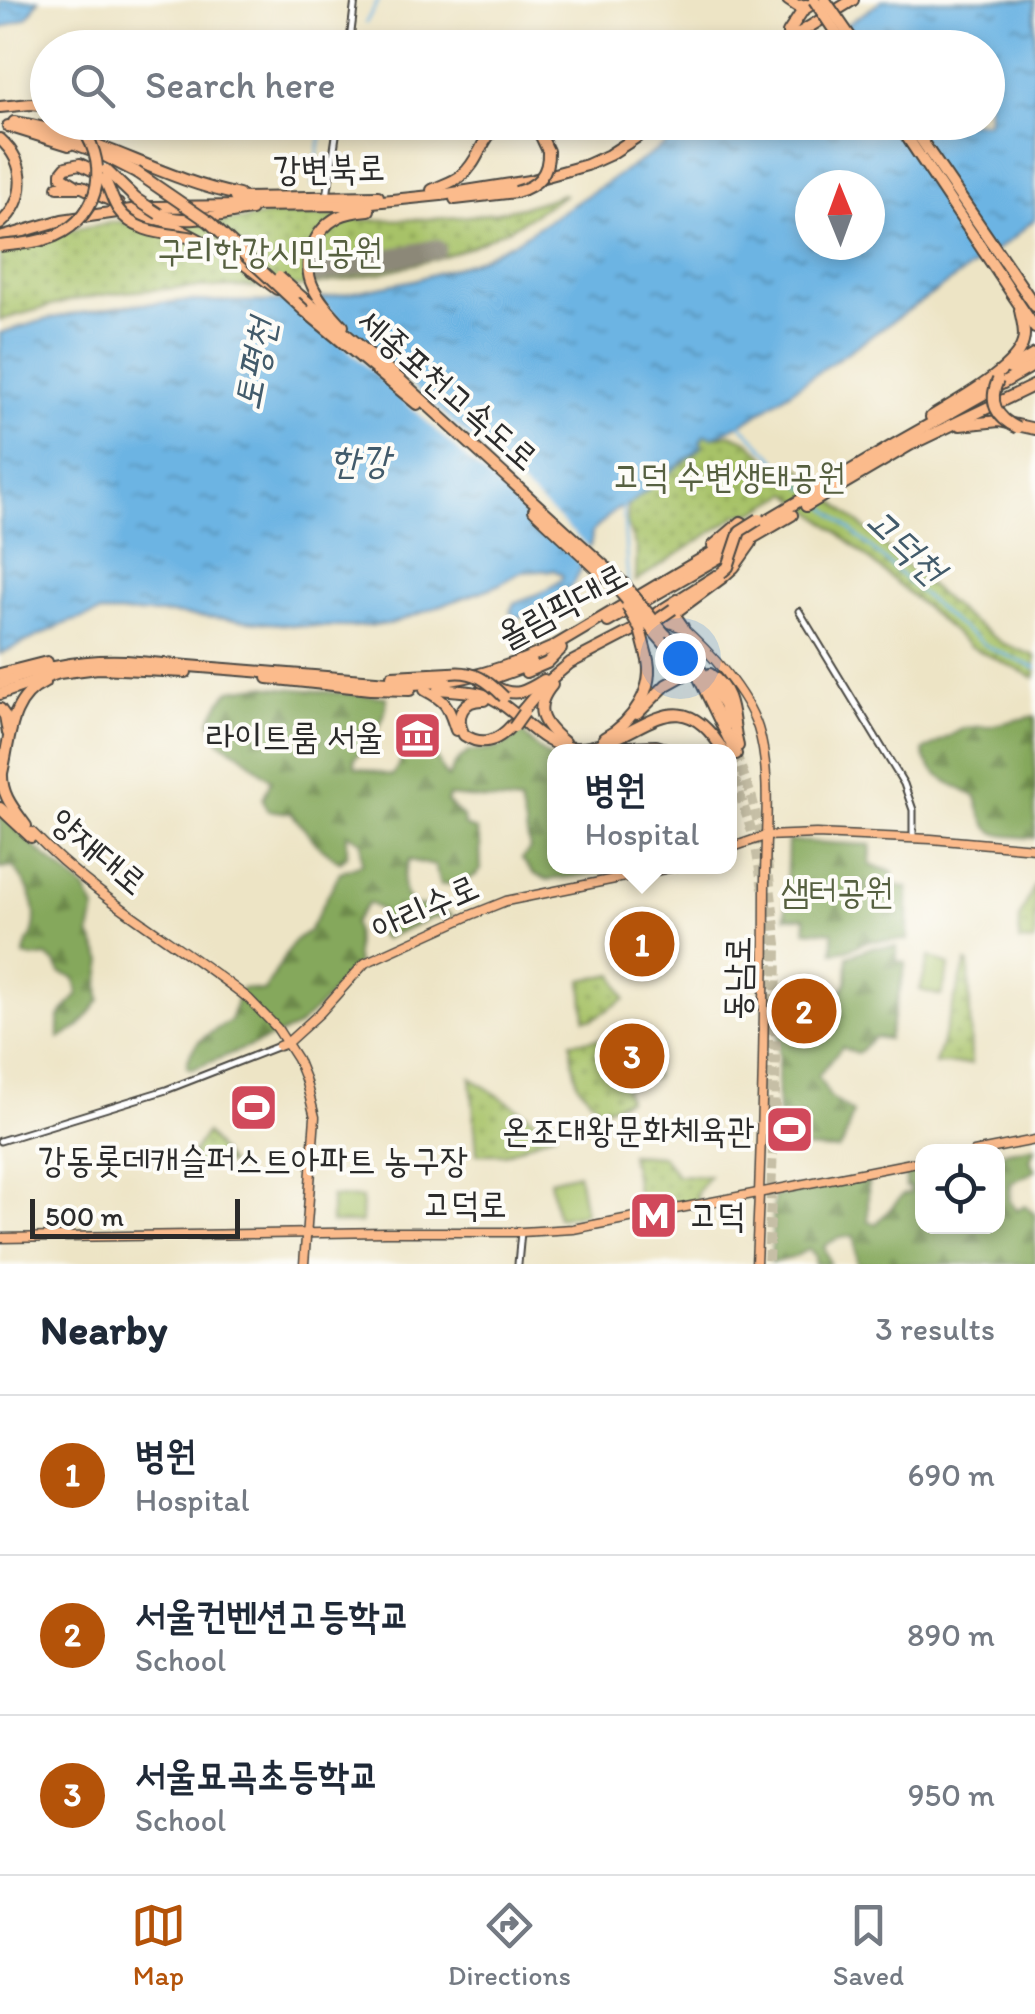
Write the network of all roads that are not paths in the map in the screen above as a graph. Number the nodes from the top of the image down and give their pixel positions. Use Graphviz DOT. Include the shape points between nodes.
graph roads {
  1 [pos="355,0"];
  2 [pos="788,0"];
  3 [pos="805,0"];
  4 [pos="850,0"];
  5 [pos="825,2"];
  6 [pos="790,28"];
  7 [pos="351,30"];
  8 [pos="787,30"];
  9 [pos="795,30"];
  10 [pos="838,30"];
  11 [pos="848,30"];
  12 [pos="30,104"];
  13 [pos="0,106"];
  14 [pos="5,123"];
  15 [pos="30,130"];
  16 [pos="30,132"];
  17 [pos="0,139"];
  18 [pos="53,140"];
  19 [pos="64,140"];
  20 [pos="90,140"];
  21 [pos="335,140"];
  22 [pos="484,140"];
  23 [pos="543,140"];
  24 [pos="609,140"];
  25 [pos="632,140"];
  26 [pos="910,140"];
  27 [pos="925,140"];
  28 [pos="926,140"];
  29 [pos="140,168"];
  30 [pos="105,174"];
  31 [pos="330,175"];
  32 [pos="75,185"];
  33 [pos="58,187"];
  34 [pos="437,192"];
  35 [pos="95,193"];
  36 [pos="250,197"];
  37 [pos="308,197"];
  38 [pos="326,201"];
  39 [pos="344,201"];
  40 [pos="420,202"];
  41 [pos="87,208"];
  42 [pos="116,208"];
  43 [pos="0,232"];
  44 [pos="194,238"];
  45 [pos="0,246"];
  46 [pos="1033,290"];
  47 [pos="1018,305"];
  48 [pos="1035,306"];
  49 [pos="1035,328"];
  50 [pos="358,349"];
  51 [pos="1035,354"];
  52 [pos="1035,365"];
  53 [pos="998,376"];
  54 [pos="1035,387"];
  55 [pos="939,430"];
  56 [pos="1035,432"];
  57 [pos="895,444"];
  58 [pos="825,491"];
  59 [pos="803,501"];
  60 [pos="746,525"];
  61 [pos="764,531"];
  62 [pos="688,566"];
  63 [pos="722,575"];
  64 [pos="613,584"];
  65 [pos="799,611"];
  66 [pos="665,612"];
  67 [pos="683,627"];
  68 [pos="604,648"];
  69 [pos="679,652"];
  70 [pos="570,663"];
  71 [pos="94,664"];
  72 [pos="0,674"];
  73 [pos="686,674"];
  74 [pos="710,674"];
  75 [pos="560,676"];
  76 [pos="343,678"];
  77 [pos="439,689"];
  78 [pos="425,690"];
  79 [pos="0,691"];
  80 [pos="504,699"];
  81 [pos="0,709"];
  82 [pos="523,712"];
  83 [pos="4,724"];
  84 [pos="728,724"];
  85 [pos="513,726"];
  86 [pos="615,732"];
  87 [pos="564,744"];
  88 [pos="600,744"];
  89 [pos="720,744"];
  90 [pos="723,744"];
  91 [pos="726,744"];
  92 [pos="4,747"];
  93 [pos="0,803"];
  94 [pos="28,831"];
  95 [pos="766,836"];
  96 [pos="913,838"];
  97 [pos="737,846"];
  98 [pos="1035,848"];
  99 [pos="640,874"];
  100 [pos="283,1044"];
  101 [pos="1035,1140"];
  102 [pos="0,1141"];
  103 [pos="1005,1146"];
  104 [pos="915,1162"];
  105 [pos="759,1193"];
  106 [pos="520,1232"];
  107 [pos="306,1234"];
  108 [pos="0,1238"];
  109 [pos="304,1264"];
  110 [pos="518,1264"];
  111 [pos="756,1264"];
  1 -- 7 [label="street"];
  2 -- 3 [label="highway"];
  2 -- 5 [label="highway" via="800,6"];
  2 -- 6 [label="highway"];
  4 -- 5 [label="highway"];
  5 -- 6 [label="highway"];
  5 -- 6 [label="highway" via="803,10"];
  5 -- 9 [label="highway"];
  5 -- 10 [label="highway, bridge"];
  5 -- 11 [label="highway, bridge"];
  6 -- 8 [label="highway"];
  12 -- 13 [label="highway"];
  14 -- 15 [label="highway, 세종포천고속도로"];
  14 -- 16 [label="highway"];
  17 -- 43 [label="highway" via="17,161 21,188"];
  18 -- 30 [label="highway" via="76,148"];
  19 -- 29 [label="highway, 세종포천고속도로"];
  20 -- 45 [label="highway, bridge" via="97,187 85,214 52,237"];
  21 -- 31 [label="street"];
  22 -- 34 [label="highway" via="462,175"];
  23 -- 40 [label="highway, bridge" via="548,164 532,187"];
  24 -- 34 [label="highway, 강변북로" via="586,159 548,171"];
  25 -- 34 [label="highway" via="573,170"];
  26 -- 47 [label="highway"];
  27 -- 48 [label="highway"];
  28 -- 46 [label="highway"];
  29 -- 36 [label="highway"];
  29 -- 50 [label="highway, 세종포천고속도로, bridge"];
  30 -- 32 [label="highway" via="70,165 62,177"];
  30 -- 39 [label="highway, bridge" via="169,218 332,208"];
  30 -- 44 [label="highway, bridge" via="118,209 136,225"];
  31 -- 37 [label="street" via="322,191"];
  31 -- 38 [label="street"];
  31 -- 39 [label="street"];
  32 -- 33 [label="highway"];
  32 -- 35 [label="highway"];
  34 -- 39 [label="highway"];
  34 -- 40 [label="highway"];
  35 -- 41 [label="highway" via="95,204"];
  35 -- 42 [label="highway"];
  36 -- 37 [label="highway, 강변북로"];
  36 -- 42 [label="highway, 강변북로"];
  37 -- 38 [label="highway, 강변북로"];
  38 -- 39 [label="highway"];
  38 -- 42 [label="highway, 강변북로"];
  40 -- 50 [label="highway" via="347,213 317,237 309,272 314,290"];
  41 -- 42 [label="highway, 강변북로"];
  41 -- 43 [label="highway, 강변북로"];
  42 -- 43 [label="highway, 강변북로"];
  42 -- 44 [label="highway, bridge" via="164,220"];
  44 -- 50 [label="highway, bridge" via="244,264"];
  47 -- 49 [label="highway"];
  47 -- 53 [label="highway" via="1023,343"];
  50 -- 64 [label="highway, 세종포천고속도로"];
  50 -- 69 [label="highway, 세종포천고속도로, bridge" via="594,554"];
  51 -- 53 [label="highway"];
  52 -- 57 [label="highway, 올림픽대로"];
  53 -- 56 [label="highway, bridge" via="995,410"];
  53 -- 57 [label="highway"];
  54 -- 55 [label="highway, 올림픽대로"];
  55 -- 56 [label="highway" via="987,421"];
  55 -- 58 [label="highway, 올림픽대로"];
  57 -- 58 [label="highway, 올림픽대로"];
  58 -- 59 [label="highway, 올림픽대로"];
  59 -- 61 [label="highway, 올림픽대로"];
  59 -- 62 [label="highway, 올림픽대로"];
  59 -- 63 [label="highway, bridge" via="740,531"];
  60 -- 62 [label="highway" via="740,523"];
  61 -- 63 [label="highway"];
  61 -- 77 [label="highway, 올림픽대로" via="561,649 506,675"];
  62 -- 76 [label="highway, 올림픽대로" via="552,647 502,668 443,683"];
  63 -- 66 [label="highway"];
  63 -- 67 [label="highway" via="677,610"];
  64 -- 69 [label="highway, 세종포천고속도로, bridge"];
  64 -- 86 [label="highway, bridge" via="640,629 650,665 640,703"];
  65 -- 96 [label="street" via="904,784"];
  66 -- 67 [label="main road, 동남로"];
  66 -- 68 [label="highway"];
  67 -- 68 [label="highway" via="665,620"];
  67 -- 95 [label="main road, 동남로" via="722,668 758,726"];
  68 -- 70 [label="highway"];
  68 -- 75 [label="highway"];
  69 -- 84 [label="highway" via="715,689"];
  69 -- 90 [label="highway, 세종포천고속도로"];
  70 -- 80 [label="highway"];
  70 -- 82 [label="highway"];
  71 -- 72 [label="highway" via="58,659"];
  71 -- 76 [label="highway, 올림픽대로" via="126,660"];
  71 -- 78 [label="highway, 올림픽대로"];
  71 -- 79 [label="highway, 올림픽대로"];
  71 -- 92 [label="highway" via="28,692"];
  73 -- 86 [label="highway"];
  74 -- 91 [label="highway" via="729,696"];
  75 -- 82 [label="highway"];
  75 -- 87 [label="highway" via="541,707 546,725"];
  76 -- 80 [label="highway, bridge" via="466,672"];
  77 -- 78 [label="highway, 올림픽대로"];
  77 -- 80 [label="highway"];
  78 -- 85 [label="highway" via="450,709 457,730 471,743 503,739"];
  80 -- 85 [label="highway" via="470,702 461,710 461,730 485,742"];
  80 -- 87 [label="highway"];
  81 -- 83 [label="highway"];
  82 -- 85 [label="highway, bridge"];
  83 -- 92 [label="highway"];
  86 -- 87 [label="highway"];
  88 -- 89 [label="highway" via="675,714 691,716"];
  92 -- 94 [label="highway" via="2,788"];
  93 -- 94 [label="highway"];
  94 -- 100 [label="main road, 양재대로" via="88,883 249,999"];
  95 -- 96 [label="main road"];
  95 -- 97 [label="main road"];
  95 -- 105 [label="main road, 동남로"];
  96 -- 98 [label="main road"];
  99 -- 100 [label="main road, 아리수로" via="506,901 365,964"];
  100 -- 102 [label="street, 아리수로" via="166,1090"];
  100 -- 107 [label="main road, 양재대로" via="302,1070 315,1117"];
  101 -- 103 [label="main road"];
  104 -- 105 [label="main road, 고덕로"];
  105 -- 106 [label="main road, 고덕로" via="574,1230"];
  105 -- 111 [label="main road, 동남로"];
  106 -- 107 [label="main road, 고덕로"];
  106 -- 110 [label="street"];
  107 -- 108 [label="main road, 고덕로"];
  107 -- 109 [label="main road, 양재대로"];
}
